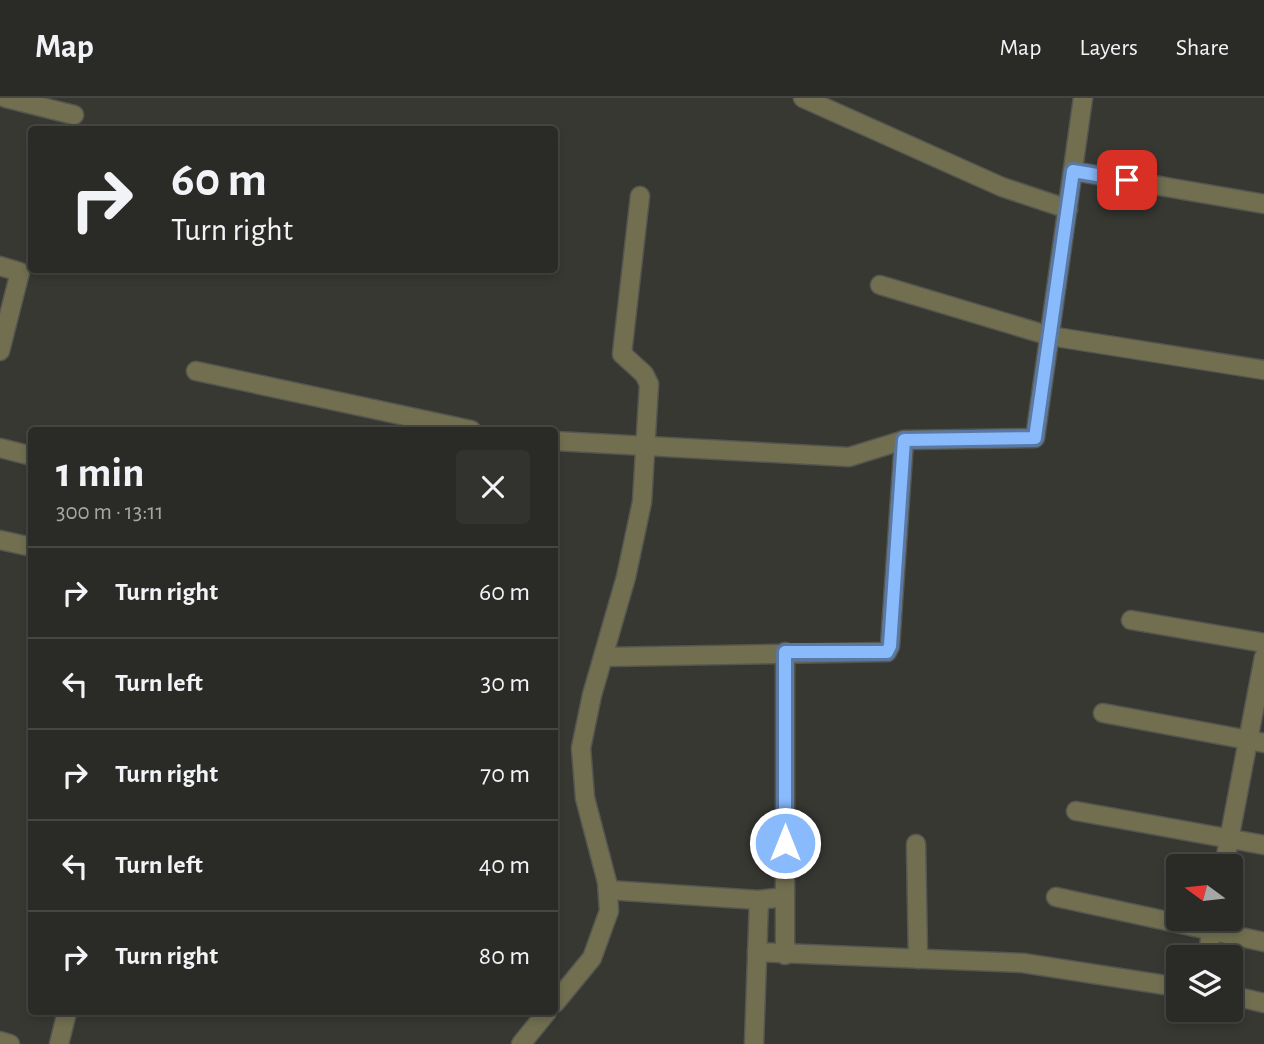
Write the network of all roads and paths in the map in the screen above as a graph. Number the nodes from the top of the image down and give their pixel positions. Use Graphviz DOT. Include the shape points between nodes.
graph roads {
  1 [pos="6,98"];
  2 [pos="803,98"];
  3 [pos="1083,98"];
  4 [pos="835,105"];
  5 [pos="74,115"];
  6 [pos="1073,171"];
  7 [pos="640,196"];
  8 [pos="1264,204"];
  9 [pos="1068,209"];
  10 [pos="0,266"];
  11 [pos="880,285"];
  12 [pos="1050,336"];
  13 [pos="0,351"];
  14 [pos="1264,370"];
  15 [pos="196,371"];
  16 [pos="457,427"];
  17 [pos="904,440"];
  18 [pos="558,441"];
  19 [pos="646,447"];
  20 [pos="0,448"];
  21 [pos="28,455"];
  22 [pos="0,540"];
  23 [pos="28,546"];
  24 [pos="1131,620"];
  25 [pos="1264,643"];
  26 [pos="785,652"];
  27 [pos="603,657"];
  28 [pos="1264,657"];
  29 [pos="1103,713"];
  30 [pos="1256,742"];
  31 [pos="1076,811"];
  32 [pos="1229,839"];
  33 [pos="916,844"];
  34 [pos="1264,845"];
  35 [pos="1226,854"];
  36 [pos="608,890"];
  37 [pos="784,897"];
  38 [pos="1056,897"];
  39 [pos="759,900"];
  40 [pos="1166,916"];
  41 [pos="1233,931"];
  42 [pos="1264,942"];
  43 [pos="757,952"];
  44 [pos="785,955"];
  45 [pos="918,959"];
  46 [pos="1166,985"];
  47 [pos="1243,998"];
  48 [pos="558,999"];
  49 [pos="1264,1003"];
  50 [pos="65,1015"];
  51 [pos="544,1015"];
  52 [pos="0,1041"];
  53 [pos="10,1044"];
  54 [pos="59,1044"];
  55 [pos="520,1044"];
  56 [pos="754,1044"];
  1 -- 5 [label="street"];
  2 -- 4 [label="street"];
  3 -- 6 [label="street"];
  4 -- 9 [label="street" via="1002,187"];
  6 -- 8 [label="street"];
  6 -- 9 [label="street"];
  7 -- 19 [label="street" via="622,354 649,384"];
  9 -- 12 [label="street"];
  10 -- 13 [label="street" via="20,272"];
  11 -- 12 [label="street"];
  12 -- 14 [label="street"];
  12 -- 17 [label="street" via="1035,438"];
  15 -- 16 [label="street"];
  17 -- 19 [label="street" via="849,457"];
  17 -- 26 [label="street" via="887,652"];
  18 -- 19 [label="street"];
  19 -- 27 [label="street" via="642,502"];
  20 -- 21 [label="street"];
  22 -- 23 [label="street"];
  24 -- 25 [label="street"];
  26 -- 27 [label="street"];
  26 -- 37 [label="street"];
  27 -- 36 [label="street" via="581,748 585,798"];
  28 -- 30 [label="street"];
  29 -- 30 [label="street"];
  30 -- 32 [label="street"];
  31 -- 32 [label="street"];
  32 -- 34 [label="street"];
  32 -- 35 [label="street"];
  33 -- 45 [label="street"];
  36 -- 39 [label="street"];
  36 -- 48 [label="street" via="609,911 592,958"];
  37 -- 39 [label="street"];
  37 -- 44 [label="street"];
  38 -- 40 [label="street"];
  39 -- 43 [label="street"];
  41 -- 42 [label="street"];
  43 -- 44 [label="street"];
  43 -- 56 [label="street"];
  44 -- 45 [label="street"];
  45 -- 46 [label="street" via="1023,963"];
  47 -- 49 [label="street"];
  50 -- 54 [label="street"];
  51 -- 55 [label="street"];
  52 -- 53 [label="street"];
}
